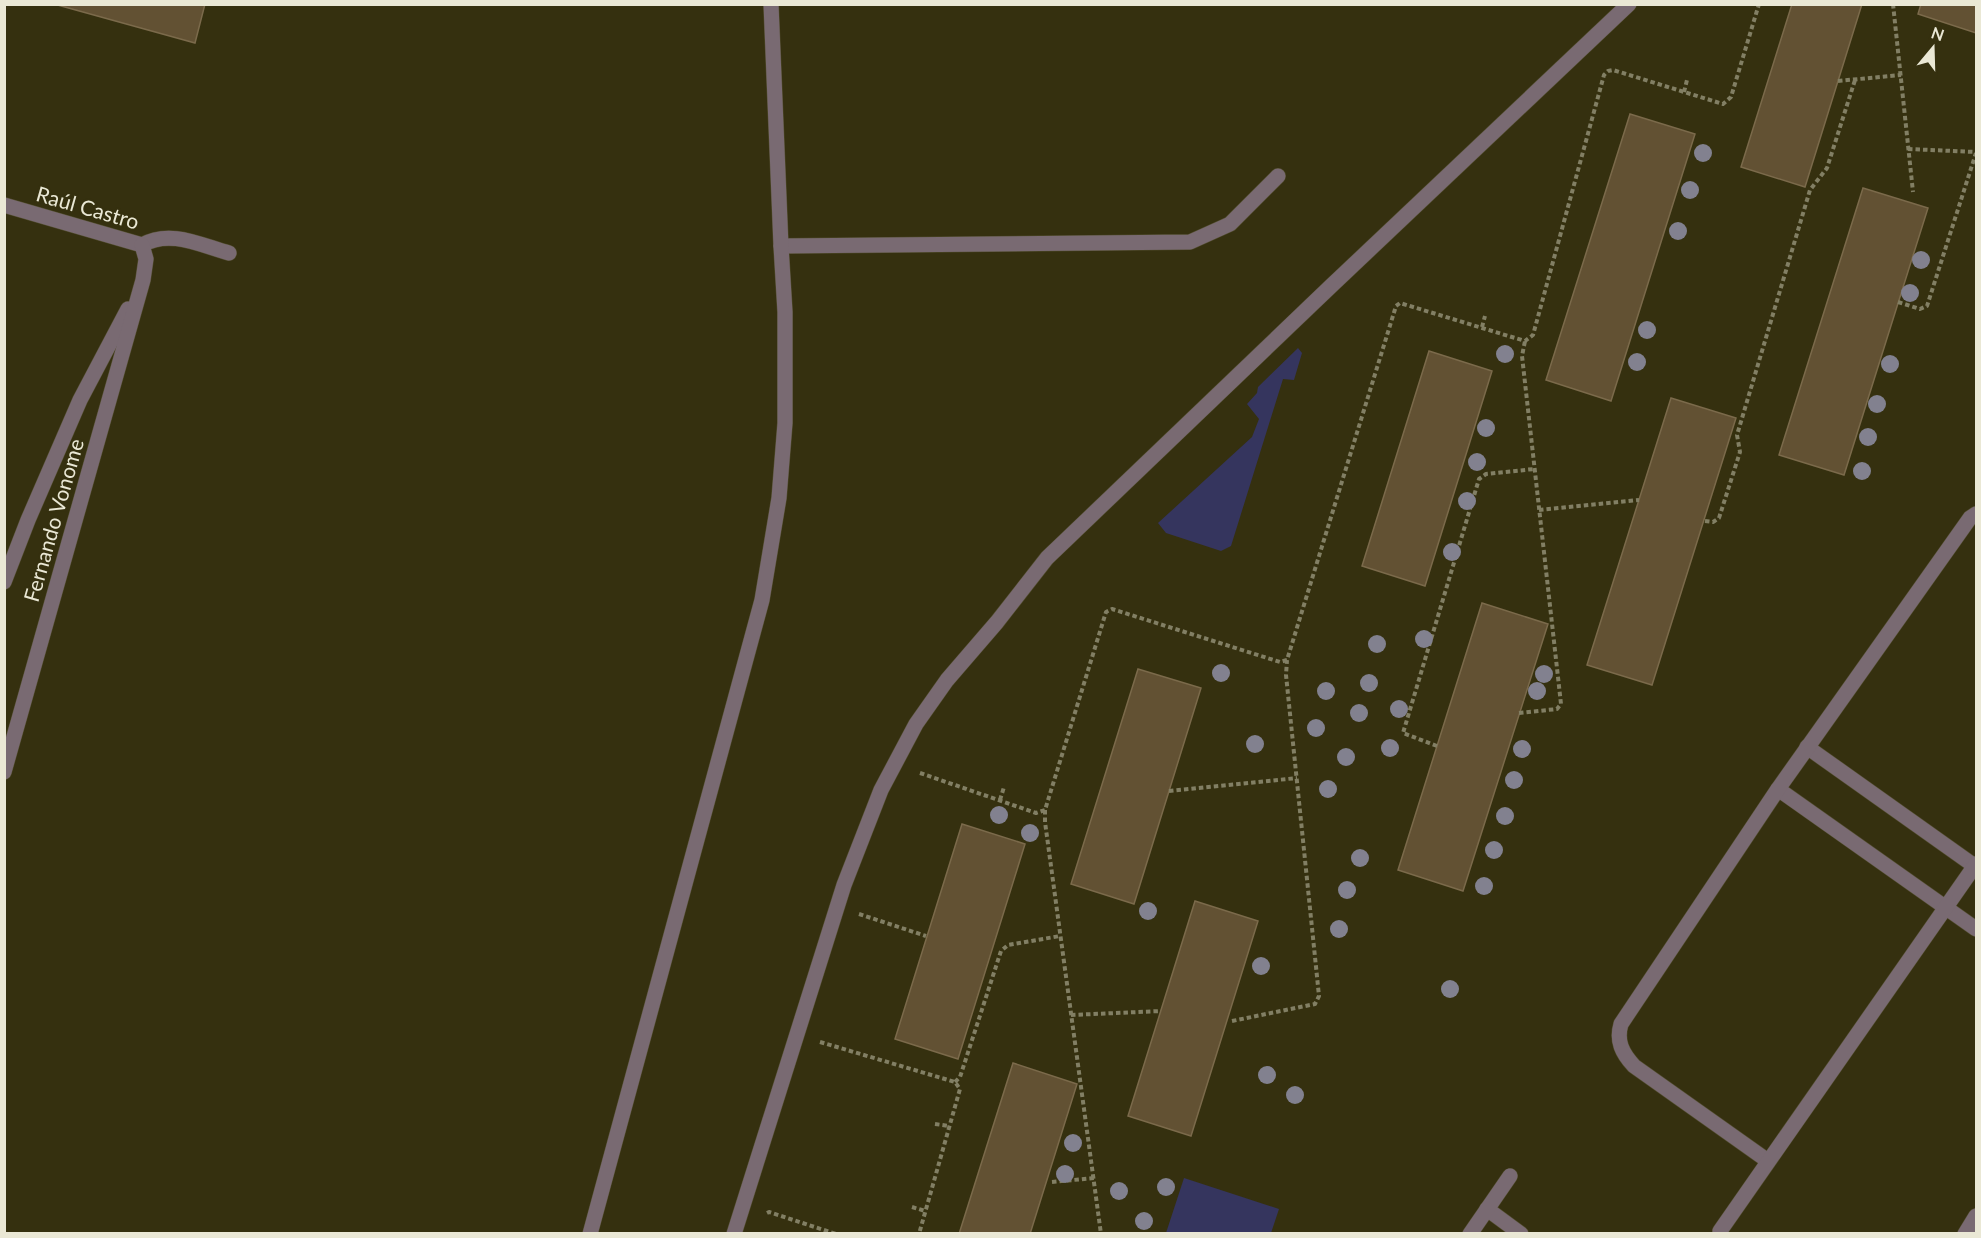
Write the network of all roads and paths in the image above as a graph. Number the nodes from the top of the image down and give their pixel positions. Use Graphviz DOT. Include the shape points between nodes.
graph roads {
  1 [pos="771,4"];
  2 [pos="1629,4"];
  3 [pos="1759,4"];
  4 [pos="1893,4"];
  5 [pos="1901,75"];
  6 [pos="1688,80"];
  7 [pos="1855,80"];
  8 [pos="1838,81"];
  9 [pos="1684,92"];
  10 [pos="1908,149"];
  11 [pos="1977,153"];
  12 [pos="1278,176"];
  13 [pos="1912,192"];
  14 [pos="4,205"];
  15 [pos="142,245"];
  16 [pos="781,246"];
  17 [pos="229,253"];
  18 [pos="143,280"];
  19 [pos="1898,302"];
  20 [pos="1485,316"];
  21 [pos="1482,327"];
  22 [pos="1525,341"];
  23 [pos="1534,469"];
  24 [pos="1639,500"];
  25 [pos="1539,510"];
  26 [pos="1977,514"];
  27 [pos="1705,521"];
  28 [pos="4,582"];
  29 [pos="1287,660"];
  30 [pos="1519,713"];
  31 [pos="1437,746"];
  32 [pos="1807,747"];
  33 [pos="4,772"];
  34 [pos="911,775"];
  35 [pos="1297,778"];
  36 [pos="1004,787"];
  37 [pos="1778,789"];
  38 [pos="1169,791"];
  39 [pos="1000,800"];
  40 [pos="1046,810"];
  41 [pos="1976,866"];
  42 [pos="858,906"];
  43 [pos="1946,907"];
  44 [pos="1977,928"];
  45 [pos="926,936"];
  46 [pos="1060,936"];
  47 [pos="1161,1011"];
  48 [pos="1071,1016"];
  49 [pos="1232,1021"];
  50 [pos="816,1037"];
  51 [pos="955,1082"];
  52 [pos="935,1124"];
  53 [pos="949,1126"];
  54 [pos="1768,1161"];
  55 [pos="1510,1176"];
  56 [pos="1094,1179"];
  57 [pos="1052,1182"];
  58 [pos="912,1207"];
  59 [pos="1487,1209"];
  60 [pos="925,1211"];
  61 [pos="1977,1216"];
  62 [pos="760,1218"];
  63 [pos="1720,1231"];
  64 [pos="590,1233"];
  65 [pos="734,1233"];
  66 [pos="837,1233"];
  67 [pos="919,1233"];
  68 [pos="1101,1233"];
  69 [pos="1470,1233"];
  70 [pos="1521,1233"];
  71 [pos="1965,1233"];
  1 -- 16 [label="street"];
  2 -- 65 [label="street" via="1047,558 931,700 898,755 844,885"];
  3 -- 9 [label="path" via="1731,97 1723,104"];
  4 -- 5 [label="path"];
  5 -- 7 [label="path"];
  5 -- 10 [label="path"];
  6 -- 9 [label="path"];
  7 -- 8 [label="path"];
  7 -- 27 [label="path" via="1827,168 1809,190 1737,435 1740,452 1719,518"];
  9 -- 22 [label="path" via="1613,70 1604,75 1533,335"];
  10 -- 11 [label="path"];
  10 -- 13 [label="path"];
  11 -- 19 [label="path" via="1927,306 1920,309"];
  12 -- 16 [label="street" via="1230,224 1190,242"];
  14 -- 15 [label="street, Raúl Castro"];
  15 -- 17 [label="street, Raúl Castro" via="153,239 175,238"];
  15 -- 18 [label="street, Fernando Vonome" via="146,259"];
  16 -- 64 [label="street" via="785,423 779,498 762,600"];
  18 -- 28 [label="street, Fernando Vonome" via="80,400"];
  18 -- 33 [label="street, Fernando Vonome"];
  20 -- 21 [label="path"];
  21 -- 22 [label="path"];
  21 -- 29 [label="path" via="1400,303 1396,306"];
  22 -- 23 [label="path" via="1522,356"];
  23 -- 25 [label="path"];
  23 -- 31 [label="path" via="1486,474 1479,479 1403,733"];
  24 -- 25 [label="path"];
  25 -- 30 [label="path" via="1561,704 1557,709"];
  26 -- 32 [label="street" via="1970,518"];
  29 -- 35 [label="path"];
  29 -- 40 [label="path" via="1280,662 1112,609 1106,612"];
  32 -- 37 [label="street"];
  32 -- 41 [label="street"];
  34 -- 39 [label="path" via="918,772"];
  35 -- 38 [label="path"];
  35 -- 49 [label="path" via="1319,996 1315,1004"];
  36 -- 39 [label="path"];
  37 -- 43 [label="street"];
  37 -- 54 [label="street" via="1628,1012 1618,1036 1625,1056 1634,1066"];
  39 -- 40 [label="path" via="1036,813"];
  40 -- 46 [label="path"];
  41 -- 43 [label="street"];
  42 -- 45 [label="path" via="856,913"];
  43 -- 44 [label="street"];
  43 -- 54 [label="street"];
  46 -- 48 [label="path"];
  46 -- 51 [label="path" via="1008,945 1001,951 960,1077"];
  47 -- 48 [label="path"];
  48 -- 56 [label="path"];
  50 -- 51 [label="path" via="818,1041"];
  51 -- 53 [label="path" via="960,1089"];
  52 -- 53 [label="path"];
  53 -- 60 [label="path"];
  54 -- 63 [label="street"];
  55 -- 59 [label="street"];
  56 -- 57 [label="path"];
  56 -- 68 [label="path"];
  58 -- 60 [label="path"];
  59 -- 69 [label="street"];
  59 -- 70 [label="street"];
  60 -- 67 [label="path"];
  61 -- 71 [label="street"];
  62 -- 66 [label="path" via="769,1212"];
}
